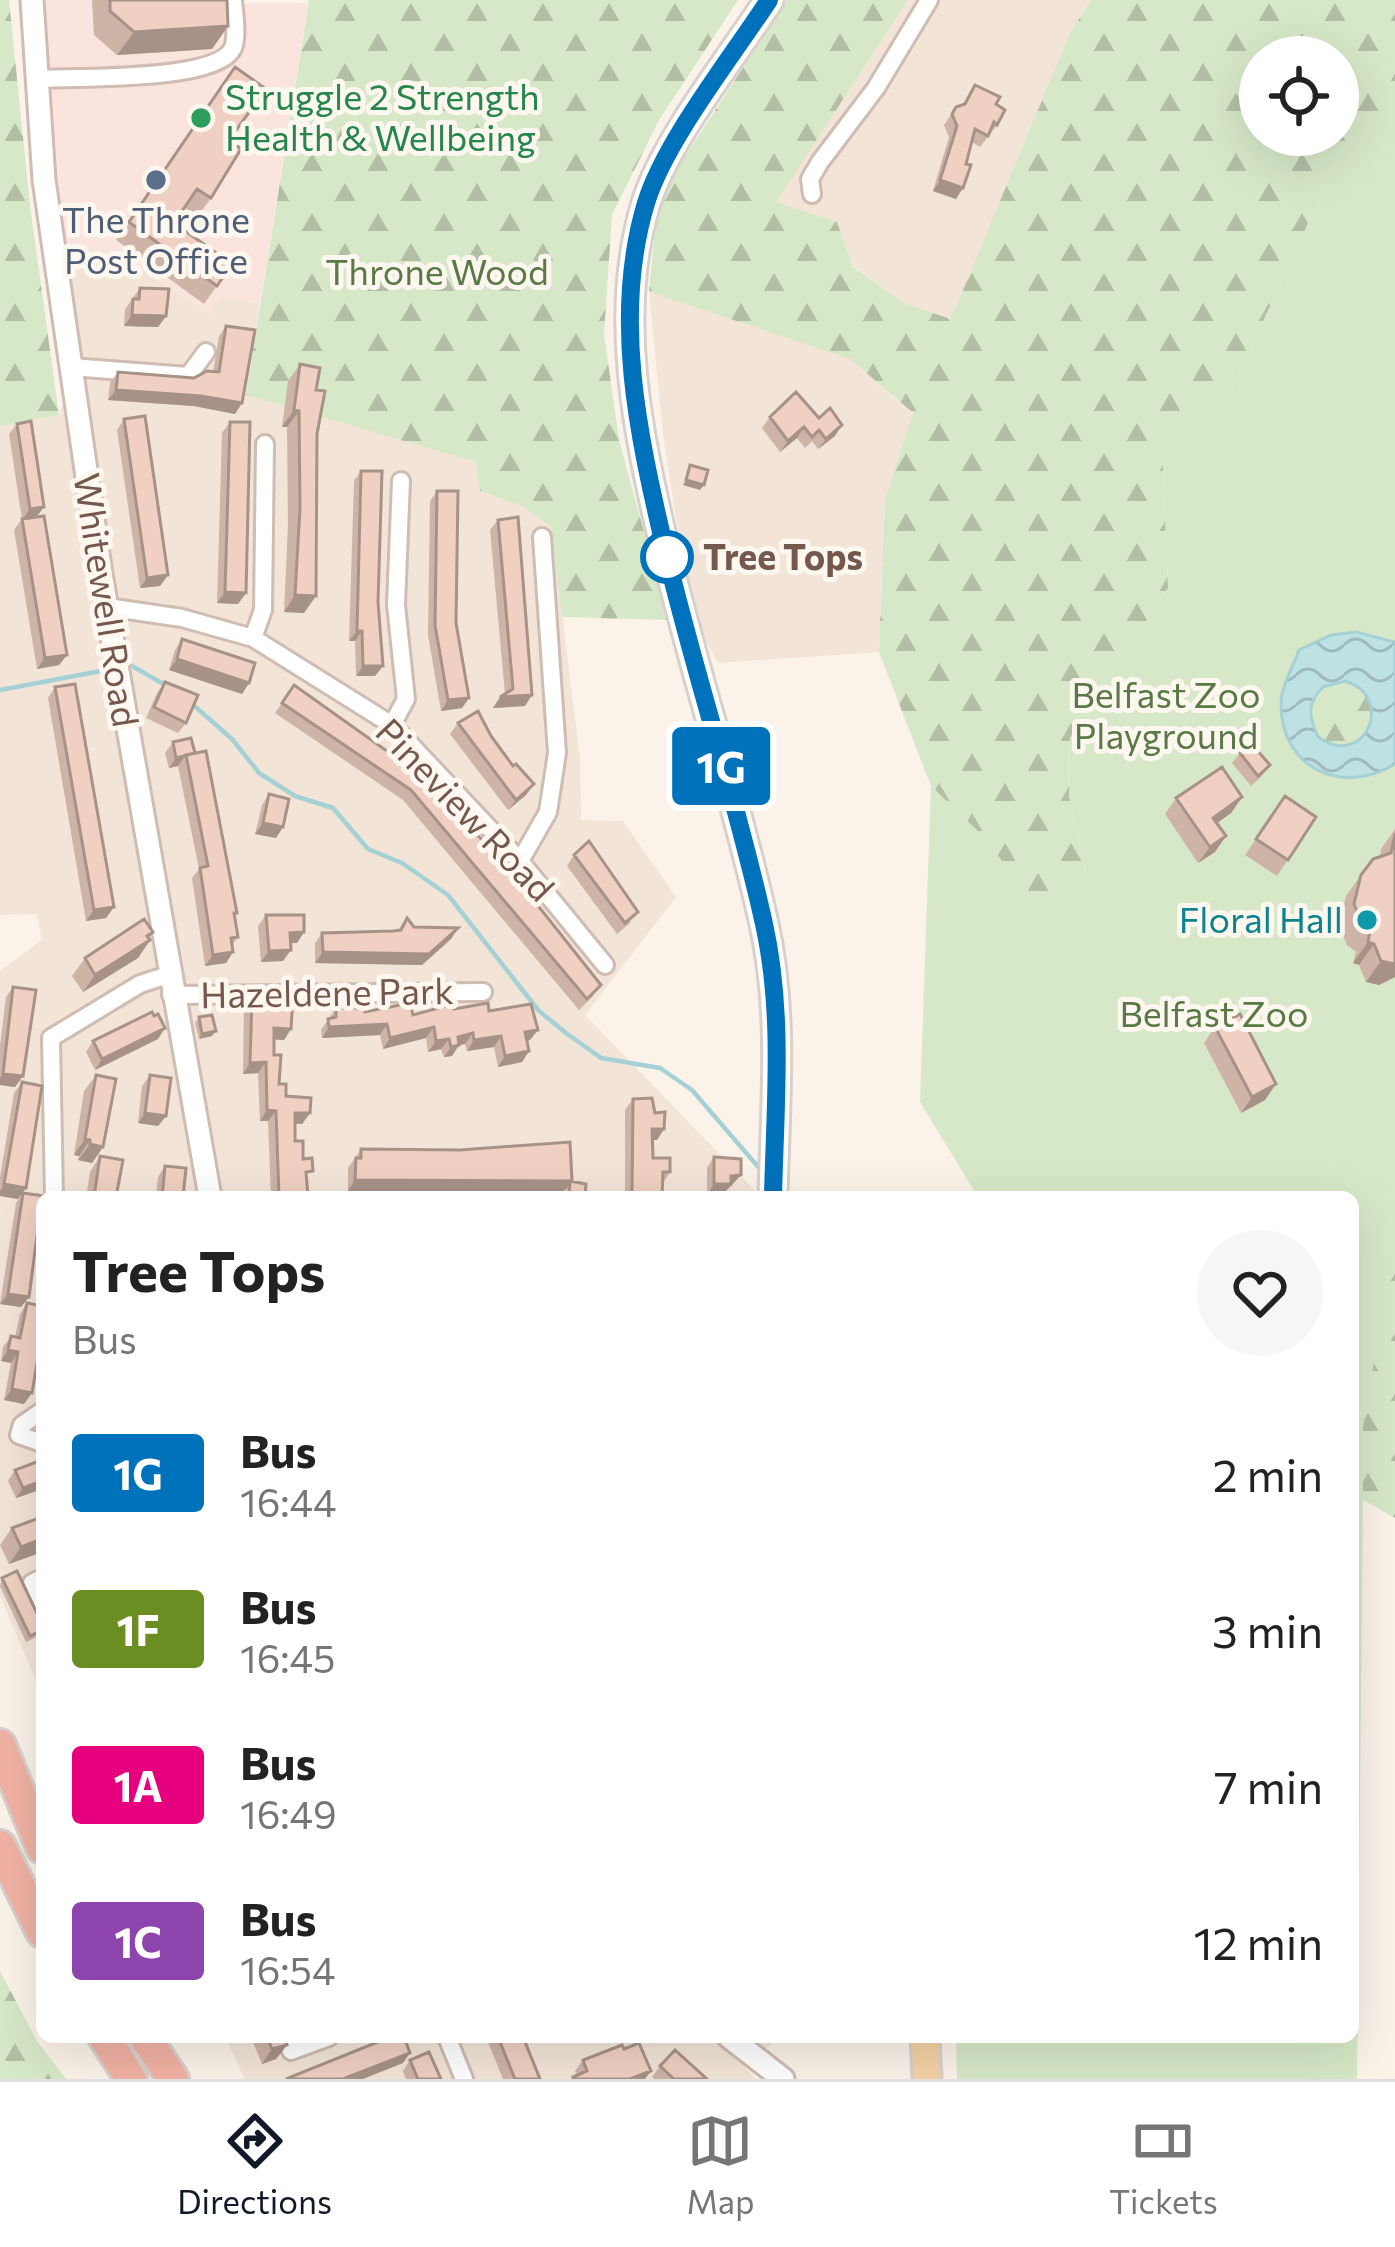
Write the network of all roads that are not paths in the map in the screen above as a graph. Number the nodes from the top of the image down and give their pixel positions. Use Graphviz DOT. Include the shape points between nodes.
graph roads {
  1 [pos="32,0"];
  2 [pos="233,0"];
  3 [pos="769,0"];
  4 [pos="929,0"];
  5 [pos="38,79"];
  6 [pos="812,194"];
  7 [pos="206,352"];
  8 [pos="71,367"];
  9 [pos="265,444"];
  10 [pos="401,481"];
  11 [pos="542,537"];
  12 [pos="107,607"];
  13 [pos="253,638"];
  14 [pos="392,725"];
  15 [pos="520,861"];
  16 [pos="605,964"];
  17 [pos="170,985"];
  18 [pos="483,992"];
  19 [pos="54,1191"];
  20 [pos="208,1191"];
  21 [pos="773,1191"];
  22 [pos="36,1416"];
  23 [pos="36,1441"];
  24 [pos="0,1745"];
  25 [pos="36,1833"];
  26 [pos="0,1846"];
  27 [pos="36,1920"];
  28 [pos="108,2043"];
  29 [pos="150,2043"];
  30 [pos="313,2043"];
  31 [pos="449,2043"];
  32 [pos="737,2043"];
  33 [pos="925,2043"];
  34 [pos="291,2051"];
  35 [pos="131,2079"];
  36 [pos="173,2079"];
  37 [pos="464,2079"];
  38 [pos="783,2079"];
  39 [pos="927,2079"];
  1 -- 5 [label="street, Whitewell Road"];
  2 -- 5 [label="street" via="234,44 219,61 180,72"];
  3 -- 21 [label="main road" via="653,185 635,261 629,347 652,490 765,928 779,1077"];
  4 -- 6 [label="street" via="820,162"];
  5 -- 8 [label="street, Whitewell Road"];
  7 -- 8 [label="street" via="188,376"];
  8 -- 12 [label="street, Whitewell Road"];
  9 -- 13 [label="street" via="263,610"];
  10 -- 14 [label="street" via="396,605 406,699"];
  11 -- 15 [label="street" via="557,753 548,812"];
  12 -- 13 [label="street, Pineview Road"];
  12 -- 17 [label="street, Whitewell Road"];
  13 -- 14 [label="street, Pineview Road"];
  14 -- 15 [label="street, Pineview Road"];
  15 -- 16 [label="street, Pineview Road"];
  17 -- 18 [label="street, Hazeldene Park"];
  17 -- 19 [label="street" via="140,984 51,1038"];
  17 -- 20 [label="street, Whitewell Road"];
  22 -- 23 [label="street" via="19,1435"];
  24 -- 25 [label="highway"];
  26 -- 27 [label="highway"];
  28 -- 35 [label="highway"];
  29 -- 36 [label="highway"];
  30 -- 34 [label="street"];
  31 -- 37 [label="street"];
  32 -- 38 [label="street"];
  33 -- 39 [label="main road"];
}
